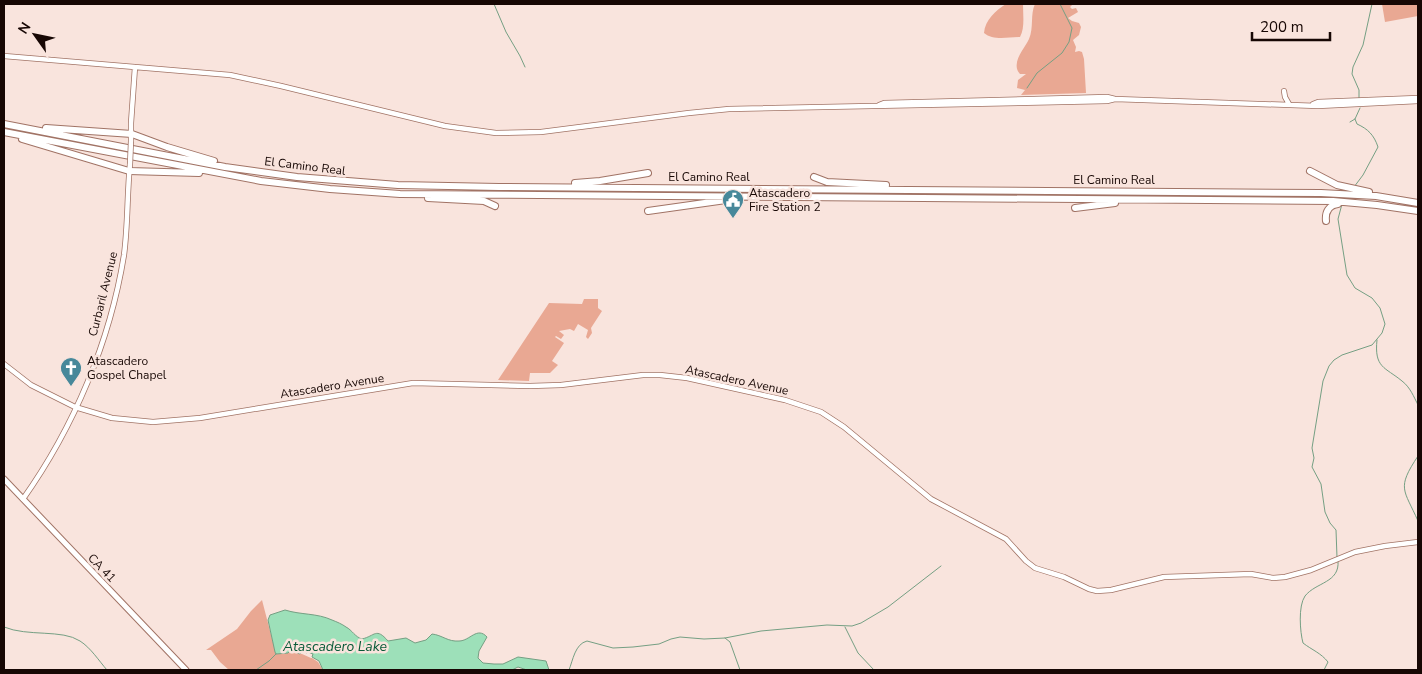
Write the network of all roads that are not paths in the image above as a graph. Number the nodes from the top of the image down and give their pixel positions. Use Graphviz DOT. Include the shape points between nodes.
graph roads {
  1 [pos="4,56"];
  2 [pos="135,66"];
  3 [pos="1284,91"];
  4 [pos="1418,98"];
  5 [pos="1418,101"];
  6 [pos="1289,104"];
  7 [pos="1312,104"];
  8 [pos="5,124"];
  9 [pos="4,133"];
  10 [pos="132,134"];
  11 [pos="130,167"];
  12 [pos="252,171"];
  13 [pos="1310,171"];
  14 [pos="214,173"];
  15 [pos="648,173"];
  16 [pos="814,177"];
  17 [pos="524,186"];
  18 [pos="932,189"];
  19 [pos="400,194"];
  20 [pos="748,197"];
  21 [pos="1390,198"];
  22 [pos="1170,199"];
  23 [pos="1418,203"];
  24 [pos="495,206"];
  25 [pos="1074,208"];
  26 [pos="1411,210"];
  27 [pos="648,211"];
  28 [pos="1418,212"];
  29 [pos="1326,220"];
  30 [pos="4,364"];
  31 [pos="76,408"];
  32 [pos="4,479"];
  33 [pos="23,499"];
  34 [pos="1418,542"];
  35 [pos="186,670"];
  1 -- 2 [label="main road"];
  2 -- 6 [label="main road" via="237,76 437,125 491,133 547,131 719,110 1115,99"];
  2 -- 10 [label="main road, Curbaril Avenue"];
  3 -- 6 [label="main road"];
  4 -- 7 [label="main road"];
  5 -- 7 [label="main road"];
  6 -- 7 [label="main road"];
  8 -- 10 [label="highway"];
  8 -- 12 [label="highway, El Camino Real"];
  9 -- 11 [label="highway"];
  9 -- 14 [label="highway, El Camino Real"];
  10 -- 11 [label="main road, Curbaril Avenue, bridge"];
  10 -- 12 [label="highway"];
  11 -- 14 [label="highway"];
  11 -- 31 [label="main road, Curbaril Avenue" via="124,254 116,290 101,346"];
  12 -- 17 [label="highway, El Camino Real" via="365,184"];
  13 -- 21 [label="highway" via="1337,185"];
  14 -- 19 [label="highway, El Camino Real" via="302,186"];
  15 -- 17 [label="highway" via="600,181"];
  16 -- 18 [label="highway" via="827,182"];
  17 -- 18 [label="highway, El Camino Real"];
  18 -- 21 [label="highway, El Camino Real" via="1321,192"];
  19 -- 20 [label="highway, El Camino Real"];
  19 -- 24 [label="highway" via="484,201"];
  20 -- 22 [label="highway, El Camino Real"];
  20 -- 27 [label="highway"];
  21 -- 23 [label="highway, El Camino Real"];
  22 -- 25 [label="highway"];
  22 -- 26 [label="highway, El Camino Real" via="1344,202"];
  26 -- 28 [label="highway, El Camino Real"];
  26 -- 29 [label="highway" via="1334,204 1327,210"];
  30 -- 31 [label="main road, Atascadero Avenue" via="48,396"];
  31 -- 33 [label="main road, Curbaril Avenue"];
  31 -- 34 [label="main road, Atascadero Avenue" via="112,418 173,422 413,383 545,386 643,375 673,376 785,400 821,412 844,427 931,499 1006,539 1032,566 1093,590 1110,590 1164,577 1251,574 1285,577 1355,552"];
  32 -- 33 [label="main road, CA 41 / CA 41"];
  33 -- 35 [label="main road, CA 41 / CA 41"];
}
